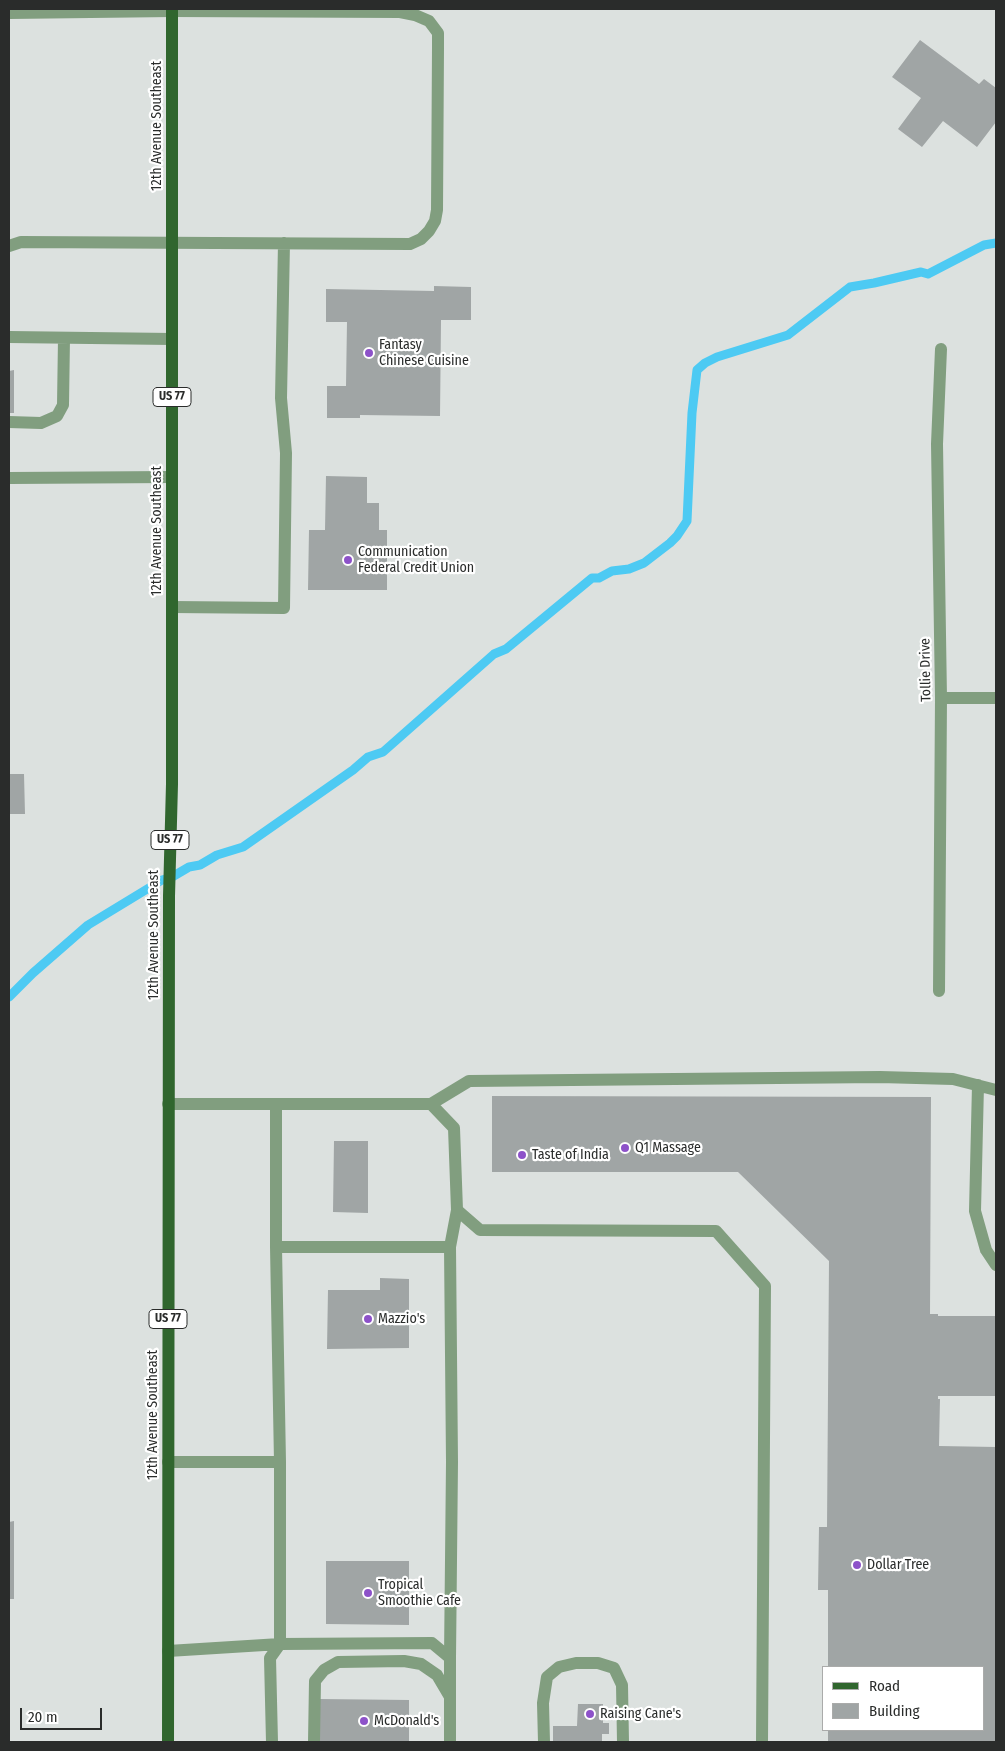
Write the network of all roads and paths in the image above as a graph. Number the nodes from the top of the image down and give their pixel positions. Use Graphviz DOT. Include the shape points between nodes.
graph roads {
  1 [pos="172,10"];
  2 [pos="9,12"];
  3 [pos="172,242"];
  4 [pos="284,243"];
  5 [pos="9,246"];
  6 [pos="9,337"];
  7 [pos="64,338"];
  8 [pos="172,339"];
  9 [pos="941,349"];
  10 [pos="9,422"];
  11 [pos="172,477"];
  12 [pos="9,478"];
  13 [pos="172,607"];
  14 [pos="942,698"];
  15 [pos="996,698"];
  16 [pos="939,991"];
  17 [pos="978,1085"];
  18 [pos="996,1090"];
  19 [pos="168,1104"];
  20 [pos="276,1104"];
  21 [pos="431,1104"];
  22 [pos="457,1210"];
  23 [pos="276,1247"];
  24 [pos="450,1247"];
  25 [pos="996,1265"];
  26 [pos="168,1462"];
  27 [pos="280,1462"];
  28 [pos="280,1644"];
  29 [pos="168,1651"];
  30 [pos="450,1658"];
  31 [pos="450,1698"];
  32 [pos="168,1742"];
  33 [pos="272,1742"];
  34 [pos="314,1742"];
  35 [pos="450,1742"];
  36 [pos="544,1742"];
  37 [pos="623,1742"];
  38 [pos="762,1742"];
  1 -- 2 [label="street"];
  1 -- 3 [label="main road, 12th Avenue Southeast / US 77"];
  1 -- 4 [label="street" via="400,12 429,21 438,33 437,210 429,231 410,244"];
  3 -- 4 [label="street"];
  3 -- 5 [label="street" via="21,242"];
  3 -- 8 [label="main road, 12th Avenue Southeast / US 77"];
  4 -- 13 [label="street" via="280,398 286,453 284,608"];
  6 -- 7 [label="street"];
  7 -- 8 [label="street"];
  7 -- 10 [label="street" via="62,405 56,416 41,423"];
  8 -- 11 [label="main road, 12th Avenue Southeast / US 77"];
  9 -- 14 [label="street, Tollie Drive" via="937,444"];
  11 -- 12 [label="street"];
  11 -- 13 [label="main road, 12th Avenue Southeast / US 77"];
  13 -- 19 [label="main road, 12th Avenue Southeast / US 77"];
  14 -- 15 [label="street"];
  14 -- 16 [label="street, Tollie Drive"];
  17 -- 18 [label="street"];
  17 -- 21 [label="street" via="953,1079 880,1077 469,1081"];
  17 -- 25 [label="street" via="975,1211 986,1250"];
  19 -- 20 [label="street"];
  19 -- 26 [label="main road, 12th Avenue Southeast / US 77"];
  20 -- 21 [label="street"];
  20 -- 23 [label="street"];
  21 -- 22 [label="street" via="454,1128"];
  22 -- 24 [label="street"];
  22 -- 38 [label="street" via="480,1230 716,1231 765,1286"];
  23 -- 24 [label="street"];
  23 -- 27 [label="street"];
  24 -- 30 [label="street"];
  26 -- 27 [label="street"];
  26 -- 29 [label="main road, 12th Avenue Southeast / US 77"];
  27 -- 28 [label="street"];
  28 -- 29 [label="street"];
  28 -- 30 [label="street" via="432,1643"];
  28 -- 33 [label="street" via="270,1658"];
  29 -- 32 [label="main road, 12th Avenue Southeast / US 77"];
  30 -- 31 [label="street"];
  31 -- 34 [label="street" via="437,1675 421,1664 404,1661 338,1662 324,1670 315,1681"];
  31 -- 35 [label="street"];
  36 -- 37 [label="street" via="543,1703 547,1677 559,1667 598,1663 614,1668 622,1685"];
}
